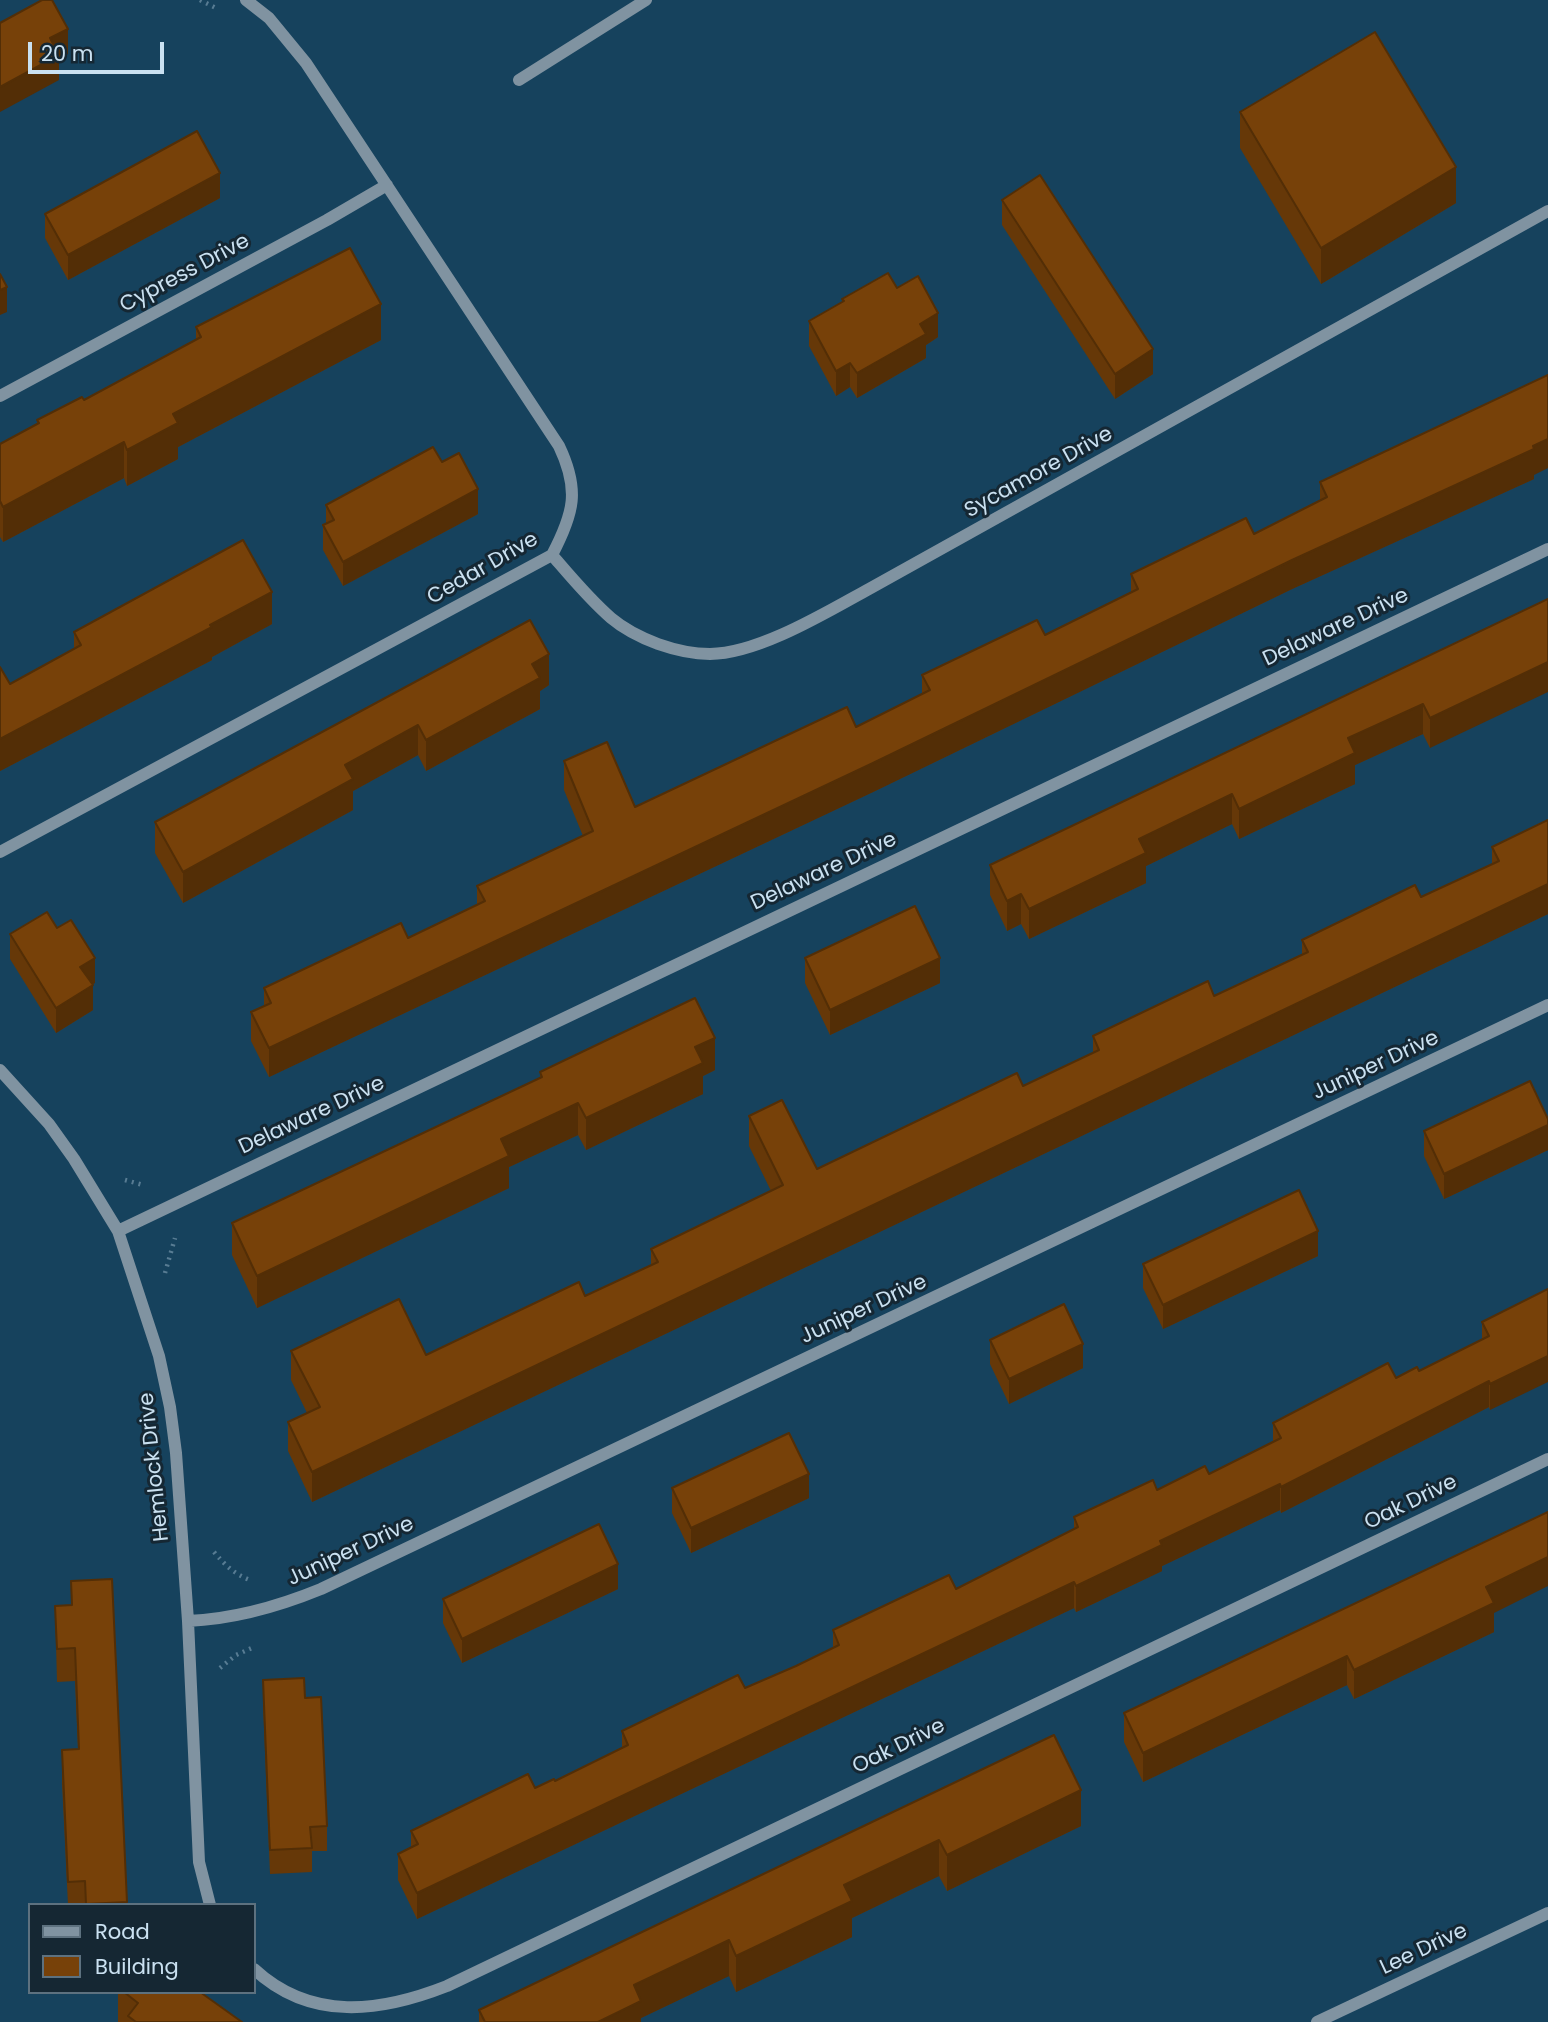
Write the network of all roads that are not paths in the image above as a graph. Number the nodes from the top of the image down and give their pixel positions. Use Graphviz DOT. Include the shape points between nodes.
graph roads {
  1 [pos="246,0"];
  2 [pos="646,0"];
  3 [pos="519,80"];
  4 [pos="387,185"];
  5 [pos="1548,211"];
  6 [pos="0,396"];
  7 [pos="1548,549"];
  8 [pos="552,555"];
  9 [pos="0,852"];
  10 [pos="1548,1005"];
  11 [pos="0,1070"];
  12 [pos="118,1231"];
  13 [pos="1548,1459"];
  14 [pos="188,1621"];
  15 [pos="209,1903"];
  16 [pos="1548,1913"];
  17 [pos="256,1971"];
  18 [pos="1317,2022"];
  1 -- 4 [label="street, Cedar Drive" via="269,18 306,63"];
  2 -- 3 [label="street"];
  4 -- 6 [label="street, Cypress Drive"];
  4 -- 8 [label="street, Cedar Drive" via="570,469 570,510"];
  5 -- 8 [label="street, Sycamore Drive" via="869,589 748,647 712,654 678,651 644,639 613,620"];
  7 -- 12 [label="street, Delaware Drive"];
  8 -- 9 [label="street, Cedar Drive"];
  10 -- 14 [label="street, Juniper Drive" via="321,1589 253,1613"];
  11 -- 12 [label="street, Hemlock Drive" via="55,1133"];
  12 -- 14 [label="street, Hemlock Drive" via="146,1313 170,1407"];
  13 -- 17 [label="street, Oak Drive" via="447,1986 411,2000 349,2009 285,1991"];
  14 -- 15 [label="street, Hemlock Drive" via="199,1862"];
  16 -- 18 [label="street, Lee Drive"];
}
